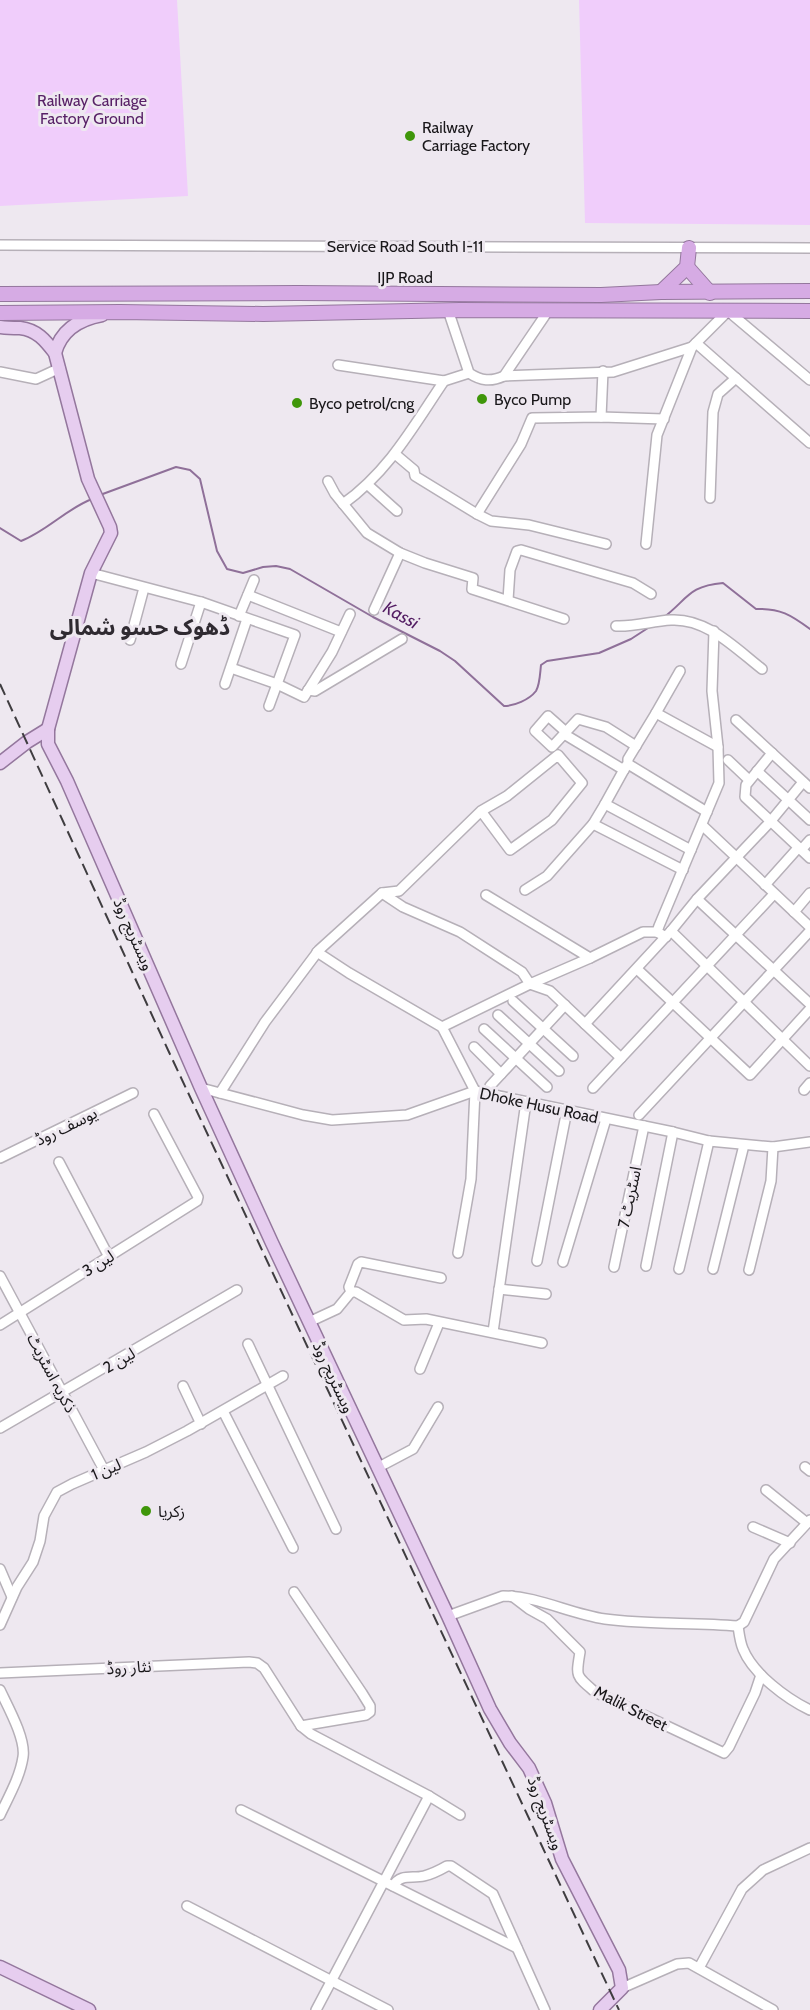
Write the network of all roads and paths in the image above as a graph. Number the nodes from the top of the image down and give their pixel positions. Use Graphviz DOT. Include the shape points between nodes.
graph roads {
  1 [pos="0,245"];
  2 [pos="689,248"];
  3 [pos="810,248"];
  4 [pos="687,267"];
  5 [pos="810,291"];
  6 [pos="661,292"];
  7 [pos="298,293"];
  8 [pos="710,293"];
  9 [pos="0,294"];
  10 [pos="448,310"];
  11 [pos="548,311"];
  12 [pos="728,311"];
  13 [pos="810,311"];
  14 [pos="120,312"];
  15 [pos="0,313"];
  16 [pos="296,313"];
  17 [pos="0,327"];
  18 [pos="694,345"];
  19 [pos="55,353"];
  20 [pos="338,365"];
  21 [pos="60,368"];
  22 [pos="603,371"];
  23 [pos="0,372"];
  24 [pos="469,373"];
  25 [pos="504,376"];
  26 [pos="736,378"];
  27 [pos="810,380"];
  28 [pos="444,381"];
  29 [pos="601,417"];
  30 [pos="664,419"];
  31 [pos="810,443"];
  32 [pos="395,454"];
  33 [pos="328,481"];
  34 [pos="368,485"];
  35 [pos="710,498"];
  36 [pos="344,504"];
  37 [pos="397,511"];
  38 [pos="479,511"];
  39 [pos="606,544"];
  40 [pos="646,544"];
  41 [pos="400,552"];
  42 [pos="92,573"];
  43 [pos="254,580"];
  44 [pos="144,588"];
  45 [pos="651,594"];
  46 [pos="248,595"];
  47 [pos="508,600"];
  48 [pos="201,602"];
  49 [pos="374,610"];
  50 [pos="350,614"];
  51 [pos="243,617"];
  52 [pos="304,617"];
  53 [pos="564,618"];
  54 [pos="616,626"];
  55 [pos="714,631"];
  56 [pos="341,632"];
  57 [pos="295,634"];
  58 [pos="402,639"];
  59 [pos="130,640"];
  60 [pos="181,664"];
  61 [pos="231,668"];
  62 [pos="762,669"];
  63 [pos="680,671"];
  64 [pos="225,684"];
  65 [pos="277,684"];
  66 [pos="308,690"];
  67 [pos="269,706"];
  68 [pos="656,713"];
  69 [pos="736,720"];
  70 [pos="48,729"];
  71 [pos="636,746"];
  72 [pos="718,747"];
  73 [pos="772,753"];
  74 [pos="728,760"];
  75 [pos="0,763"];
  76 [pos="626,767"];
  77 [pos="757,771"];
  78 [pos="749,780"];
  79 [pos="807,785"];
  80 [pos="789,800"];
  81 [pos="605,804"];
  82 [pos="482,811"];
  83 [pos="707,812"];
  84 [pos="810,820"];
  85 [pos="770,822"];
  86 [pos="593,824"];
  87 [pos="702,825"];
  88 [pos="810,840"];
  89 [pos="799,849"];
  90 [pos="691,850"];
  91 [pos="736,858"];
  92 [pos="810,858"];
  93 [pos="683,870"];
  94 [pos="765,885"];
  95 [pos="525,890"];
  96 [pos="382,893"];
  97 [pos="810,893"];
  98 [pos="774,894"];
  99 [pos="486,895"];
  100 [pos="697,899"];
  101 [pos="794,912"];
  102 [pos="810,929"];
  103 [pos="664,934"];
  104 [pos="735,935"];
  105 [pos="317,952"];
  106 [pos="590,958"];
  107 [pos="706,966"];
  108 [pos="637,969"];
  109 [pos="773,970"];
  110 [pos="530,984"];
  111 [pos="513,1001"];
  112 [pos="672,1002"];
  113 [pos="744,1002"];
  114 [pos="810,1004"];
  115 [pos="565,1005"];
  116 [pos="810,1009"];
  117 [pos="498,1015"];
  118 [pos="585,1024"];
  119 [pos="442,1027"];
  120 [pos="484,1029"];
  121 [pos="543,1029"];
  122 [pos="710,1039"];
  123 [pos="782,1040"];
  124 [pos="529,1043"];
  125 [pos="474,1047"];
  126 [pos="573,1056"];
  127 [pos="515,1058"];
  128 [pos="621,1058"];
  129 [pos="810,1066"];
  130 [pos="560,1071"];
  131 [pos="501,1074"];
  132 [pos="490,1086"];
  133 [pos="547,1087"];
  134 [pos="201,1088"];
  135 [pos="593,1088"];
  136 [pos="475,1090"];
  137 [pos="133,1093"];
  138 [pos="220,1093"];
  139 [pos="526,1102"];
  140 [pos="567,1110"];
  141 [pos="154,1114"];
  142 [pos="639,1115"];
  143 [pos="606,1119"];
  144 [pos="644,1126"];
  145 [pos="673,1132"];
  146 [pos="709,1141"];
  147 [pos="810,1142"];
  148 [pos="744,1145"];
  149 [pos="773,1147"];
  150 [pos="0,1158"];
  151 [pos="59,1162"];
  152 [pos="458,1253"];
  153 [pos="109,1257"];
  154 [pos="537,1261"];
  155 [pos="563,1262"];
  156 [pos="646,1266"];
  157 [pos="614,1267"];
  158 [pos="679,1269"];
  159 [pos="712,1269"];
  160 [pos="748,1270"];
  161 [pos="0,1276"];
  162 [pos="441,1278"];
  163 [pos="499,1289"];
  164 [pos="237,1290"];
  165 [pos="351,1292"];
  166 [pos="546,1294"];
  167 [pos="20,1313"];
  168 [pos="309,1322"];
  169 [pos="439,1323"];
  170 [pos="0,1325"];
  171 [pos="493,1332"];
  172 [pos="542,1343"];
  173 [pos="248,1344"];
  174 [pos="420,1369"];
  175 [pos="283,1376"];
  176 [pos="267,1385"];
  177 [pos="183,1386"];
  178 [pos="63,1393"];
  179 [pos="438,1407"];
  180 [pos="223,1411"];
  181 [pos="201,1424"];
  182 [pos="0,1428"];
  183 [pos="377,1468"];
  184 [pos="104,1470"];
  185 [pos="766,1490"];
  186 [pos="808,1521"];
  187 [pos="753,1527"];
  188 [pos="336,1529"];
  189 [pos="790,1543"];
  190 [pos="293,1548"];
  191 [pos="0,1569"];
  192 [pos="294,1592"];
  193 [pos="512,1596"];
  194 [pos="12,1597"];
  195 [pos="448,1616"];
  196 [pos="0,1625"];
  197 [pos="738,1626"];
  198 [pos="0,1673"];
  199 [pos="761,1675"];
  200 [pos="0,1690"];
  201 [pos="810,1710"];
  202 [pos="301,1726"];
  203 [pos="429,1796"];
  204 [pos="241,1810"];
  205 [pos="0,1815"];
  206 [pos="460,1815"];
  207 [pos="810,1848"];
  208 [pos="389,1884"];
  209 [pos="187,1906"];
  210 [pos="517,1948"];
  211 [pos="0,1967"];
  212 [pos="699,1968"];
  213 [pos="332,1980"];
  214 [pos="622,1988"];
  215 [pos="90,2010"];
  216 [pos="316,2010"];
  217 [pos="388,2010"];
  218 [pos="545,2010"];
  219 [pos="600,2010"];
  220 [pos="773,2010"];
  1 -- 2 [label="street, Service Road South I-11"];
  2 -- 3 [label="street, Service Road South I-11"];
  2 -- 4 [label="highway"];
  4 -- 6 [label="highway"];
  4 -- 8 [label="highway"];
  5 -- 8 [label="highway, IJP Road"];
  6 -- 7 [label="highway, IJP Road"];
  6 -- 8 [label="highway, IJP Road"];
  7 -- 9 [label="highway, IJP Road"];
  7 -- 16 [label="highway"];
  10 -- 11 [label="highway, IJP Road"];
  10 -- 16 [label="highway, IJP Road"];
  10 -- 24 [label="street"];
  11 -- 12 [label="highway, IJP Road"];
  11 -- 25 [label="street"];
  12 -- 13 [label="highway, IJP Road"];
  12 -- 18 [label="street"];
  12 -- 27 [label="street"];
  14 -- 15 [label="highway, IJP Road"];
  14 -- 16 [label="highway, IJP Road"];
  14 -- 19 [label="main road" via="74,326 62,335"];
  17 -- 19 [label="main road" via="34,332"];
  18 -- 22 [label="street" via="613,372"];
  18 -- 26 [label="street"];
  18 -- 30 [label="street"];
  19 -- 21 [label="main road"];
  20 -- 28 [label="street"];
  21 -- 23 [label="street" via="36,379"];
  21 -- 42 [label="main road" via="89,476 111,533"];
  22 -- 25 [label="street"];
  22 -- 29 [label="street"];
  24 -- 25 [label="street" via="493,381"];
  24 -- 28 [label="street"];
  26 -- 31 [label="street"];
  26 -- 35 [label="street" via="718,394 713,412"];
  28 -- 32 [label="street"];
  29 -- 30 [label="street"];
  29 -- 38 [label="street" via="532,418 521,444"];
  30 -- 40 [label="street" via="657,435"];
  32 -- 34 [label="street"];
  32 -- 38 [label="street" via="414,470 415,476"];
  33 -- 36 [label="street"];
  34 -- 36 [label="street"];
  34 -- 37 [label="street"];
  36 -- 41 [label="street" via="367,533"];
  38 -- 39 [label="street" via="491,521 529,525"];
  41 -- 47 [label="street" via="473,578 472,589"];
  41 -- 49 [label="street"];
  42 -- 44 [label="street"];
  42 -- 70 [label="main road"];
  43 -- 46 [label="street"];
  44 -- 48 [label="street"];
  44 -- 59 [label="street"];
  45 -- 47 [label="street" via="633,583 521,550 510,570"];
  46 -- 51 [label="street"];
  46 -- 52 [label="street"];
  47 -- 53 [label="street"];
  48 -- 51 [label="street"];
  48 -- 60 [label="street"];
  50 -- 56 [label="street"];
  51 -- 57 [label="street"];
  51 -- 61 [label="street"];
  52 -- 56 [label="street"];
  52 -- 57 [label="street"];
  54 -- 55 [label="street" via="686,620"];
  55 -- 62 [label="street"];
  55 -- 72 [label="street" via="712,691"];
  56 -- 66 [label="street"];
  57 -- 65 [label="street"];
  58 -- 66 [label="street" via="315,691"];
  61 -- 64 [label="street"];
  61 -- 65 [label="street"];
  63 -- 68 [label="street"];
  65 -- 66 [label="street" via="304,697"];
  65 -- 67 [label="street"];
  68 -- 71 [label="street"];
  68 -- 72 [label="street"];
  69 -- 73 [label="street"];
  70 -- 75 [label="main road"];
  70 -- 134 [label="main road, ویسٹریج روڈ" via="48,744"];
  71 -- 76 [label="street"];
  71 -- 76 [label="street" via="606,727 578,718 565,733"];
  72 -- 83 [label="street" via="719,783"];
  73 -- 77 [label="street"];
  73 -- 79 [label="street"];
  74 -- 78 [label="street"];
  76 -- 81 [label="street"];
  76 -- 83 [label="street"];
  77 -- 78 [label="street"];
  77 -- 80 [label="street"];
  78 -- 85 [label="street" via="745,797"];
  79 -- 80 [label="street"];
  80 -- 84 [label="street"];
  80 -- 85 [label="street"];
  81 -- 86 [label="street"];
  81 -- 90 [label="street"];
  82 -- 82 [label="street" via="558,755 582,783 552,820 510,850"];
  82 -- 96 [label="street" via="399,891"];
  83 -- 87 [label="street"];
  85 -- 89 [label="street"];
  85 -- 91 [label="street"];
  86 -- 93 [label="street"];
  86 -- 95 [label="street" via="547,876"];
  87 -- 90 [label="street"];
  87 -- 91 [label="street"];
  88 -- 89 [label="street"];
  89 -- 92 [label="street"];
  89 -- 94 [label="street"];
  90 -- 93 [label="street"];
  91 -- 94 [label="street"];
  91 -- 100 [label="street"];
  93 -- 103 [label="street"];
  94 -- 98 [label="street"];
  96 -- 105 [label="street"];
  96 -- 110 [label="street" via="403,907 460,932 522,972"];
  97 -- 101 [label="street"];
  98 -- 101 [label="street"];
  98 -- 104 [label="street"];
  99 -- 106 [label="street"];
  100 -- 103 [label="street"];
  100 -- 104 [label="street"];
  101 -- 102 [label="street"];
  102 -- 109 [label="street"];
  103 -- 106 [label="street" via="643,932"];
  103 -- 107 [label="street"];
  103 -- 108 [label="street"];
  104 -- 107 [label="street"];
  104 -- 109 [label="street"];
  105 -- 119 [label="street"];
  105 -- 138 [label="street" via="265,1022"];
  106 -- 110 [label="street"];
  107 -- 112 [label="street"];
  107 -- 113 [label="street"];
  108 -- 112 [label="street"];
  108 -- 118 [label="street"];
  109 -- 113 [label="street"];
  109 -- 114 [label="street"];
  110 -- 115 [label="street" via="550,991"];
  110 -- 119 [label="street"];
  111 -- 121 [label="street"];
  112 -- 122 [label="street"];
  112 -- 128 [label="street"];
  113 -- 122 [label="street"];
  113 -- 123 [label="street"];
  115 -- 118 [label="street"];
  115 -- 121 [label="street"];
  116 -- 123 [label="street"];
  117 -- 124 [label="street"];
  118 -- 128 [label="street"];
  119 -- 136 [label="street"];
  120 -- 127 [label="street"];
  121 -- 124 [label="street"];
  121 -- 126 [label="street"];
  122 -- 123 [label="street" via="750,1075"];
  122 -- 142 [label="street"];
  123 -- 129 [label="street"];
  124 -- 127 [label="street"];
  124 -- 130 [label="street"];
  125 -- 131 [label="street"];
  127 -- 131 [label="street"];
  127 -- 133 [label="street"];
  128 -- 135 [label="street"];
  131 -- 132 [label="street"];
  134 -- 138 [label="street, Dhoke Husu Road"];
  134 -- 168 [label="main road, ویسٹریج روڈ"];
  136 -- 138 [label="street, Dhoke Husu Road" via="407,1115 332,1120"];
  136 -- 139 [label="street, Dhoke Husu Road"];
  136 -- 152 [label="street" via="471,1179"];
  137 -- 150 [label="street, یوسف روڈ"];
  139 -- 140 [label="street, Dhoke Husu Road"];
  139 -- 163 [label="street"];
  140 -- 143 [label="street, Dhoke Husu Road"];
  140 -- 154 [label="street"];
  141 -- 153 [label="street, لین 3" via="197,1201"];
  143 -- 144 [label="street, Dhoke Husu Road"];
  143 -- 155 [label="street"];
  144 -- 145 [label="street, Dhoke Husu Road"];
  144 -- 157 [label="street, اسٹریٹ 7"];
  145 -- 146 [label="street, Dhoke Husu Road"];
  145 -- 156 [label="street"];
  146 -- 148 [label="street, Dhoke Husu Road"];
  146 -- 158 [label="street"];
  147 -- 149 [label="street, Dhoke Husu Road"];
  148 -- 149 [label="street, Dhoke Husu Road"];
  148 -- 159 [label="street"];
  149 -- 160 [label="street" via="771,1181"];
  151 -- 153 [label="street"];
  153 -- 167 [label="street, لین 3"];
  161 -- 167 [label="street, ذکریہ اسٹریٹ"];
  162 -- 165 [label="street" via="361,1262 349,1287"];
  163 -- 166 [label="street"];
  163 -- 171 [label="street"];
  164 -- 178 [label="street, لین 2"];
  165 -- 168 [label="street" via="337,1309"];
  165 -- 169 [label="street" via="404,1320"];
  167 -- 170 [label="street, لین 3"];
  167 -- 178 [label="street, ذکریہ اسٹریٹ"];
  168 -- 183 [label="main road, ویسٹریج روڈ"];
  169 -- 171 [label="street"];
  169 -- 174 [label="street"];
  171 -- 172 [label="street"];
  173 -- 176 [label="street"];
  175 -- 176 [label="street, لین 1"];
  176 -- 180 [label="street, لین 1"];
  176 -- 188 [label="street"];
  177 -- 181 [label="street"];
  178 -- 182 [label="street, لین 2"];
  178 -- 184 [label="street, ذکریہ اسٹریٹ"];
  179 -- 183 [label="street" via="413,1449"];
  180 -- 181 [label="street, لین 1"];
  180 -- 190 [label="street"];
  181 -- 184 [label="street, لین 1"];
  183 -- 195 [label="main road, ویسٹریج روڈ"];
  184 -- 194 [label="street, لین 1" via="57,1492 44,1516 33,1562"];
  185 -- 186 [label="street"];
  186 -- 189 [label="street"];
  187 -- 189 [label="street"];
  189 -- 197 [label="street" via="774,1560 744,1622"];
  191 -- 194 [label="street"];
  192 -- 202 [label="street" via="370,1706 366,1715"];
  193 -- 195 [label="street"];
  193 -- 197 [label="street" via="603,1619"];
  193 -- 199 [label="street, Malik Street" via="547,1619 580,1652 579,1678 595,1692 724,1753 752,1701"];
  194 -- 196 [label="street, لین 1"];
  195 -- 214 [label="main road, ویسٹریج روڈ" via="490,1709 529,1768 545,1803 562,1859 619,1970"];
  197 -- 199 [label="street" via="742,1648"];
  198 -- 202 [label="street, نثار روڈ" via="257,1663"];
  199 -- 201 [label="street"];
  200 -- 205 [label="street" via="17,1727 24,1755"];
  202 -- 203 [label="street"];
  203 -- 206 [label="street"];
  203 -- 208 [label="street"];
  204 -- 208 [label="street"];
  207 -- 212 [label="street" via="763,1870 742,1889"];
  208 -- 210 [label="street"];
  208 -- 210 [label="street" via="452,1866 493,1894"];
  208 -- 213 [label="street"];
  209 -- 213 [label="street"];
  210 -- 218 [label="street"];
  211 -- 215 [label="main road"];
  212 -- 214 [label="street" via="689,1963 677,1964"];
  212 -- 220 [label="street"];
  213 -- 216 [label="street"];
  213 -- 217 [label="street"];
  214 -- 219 [label="main road"];
}
